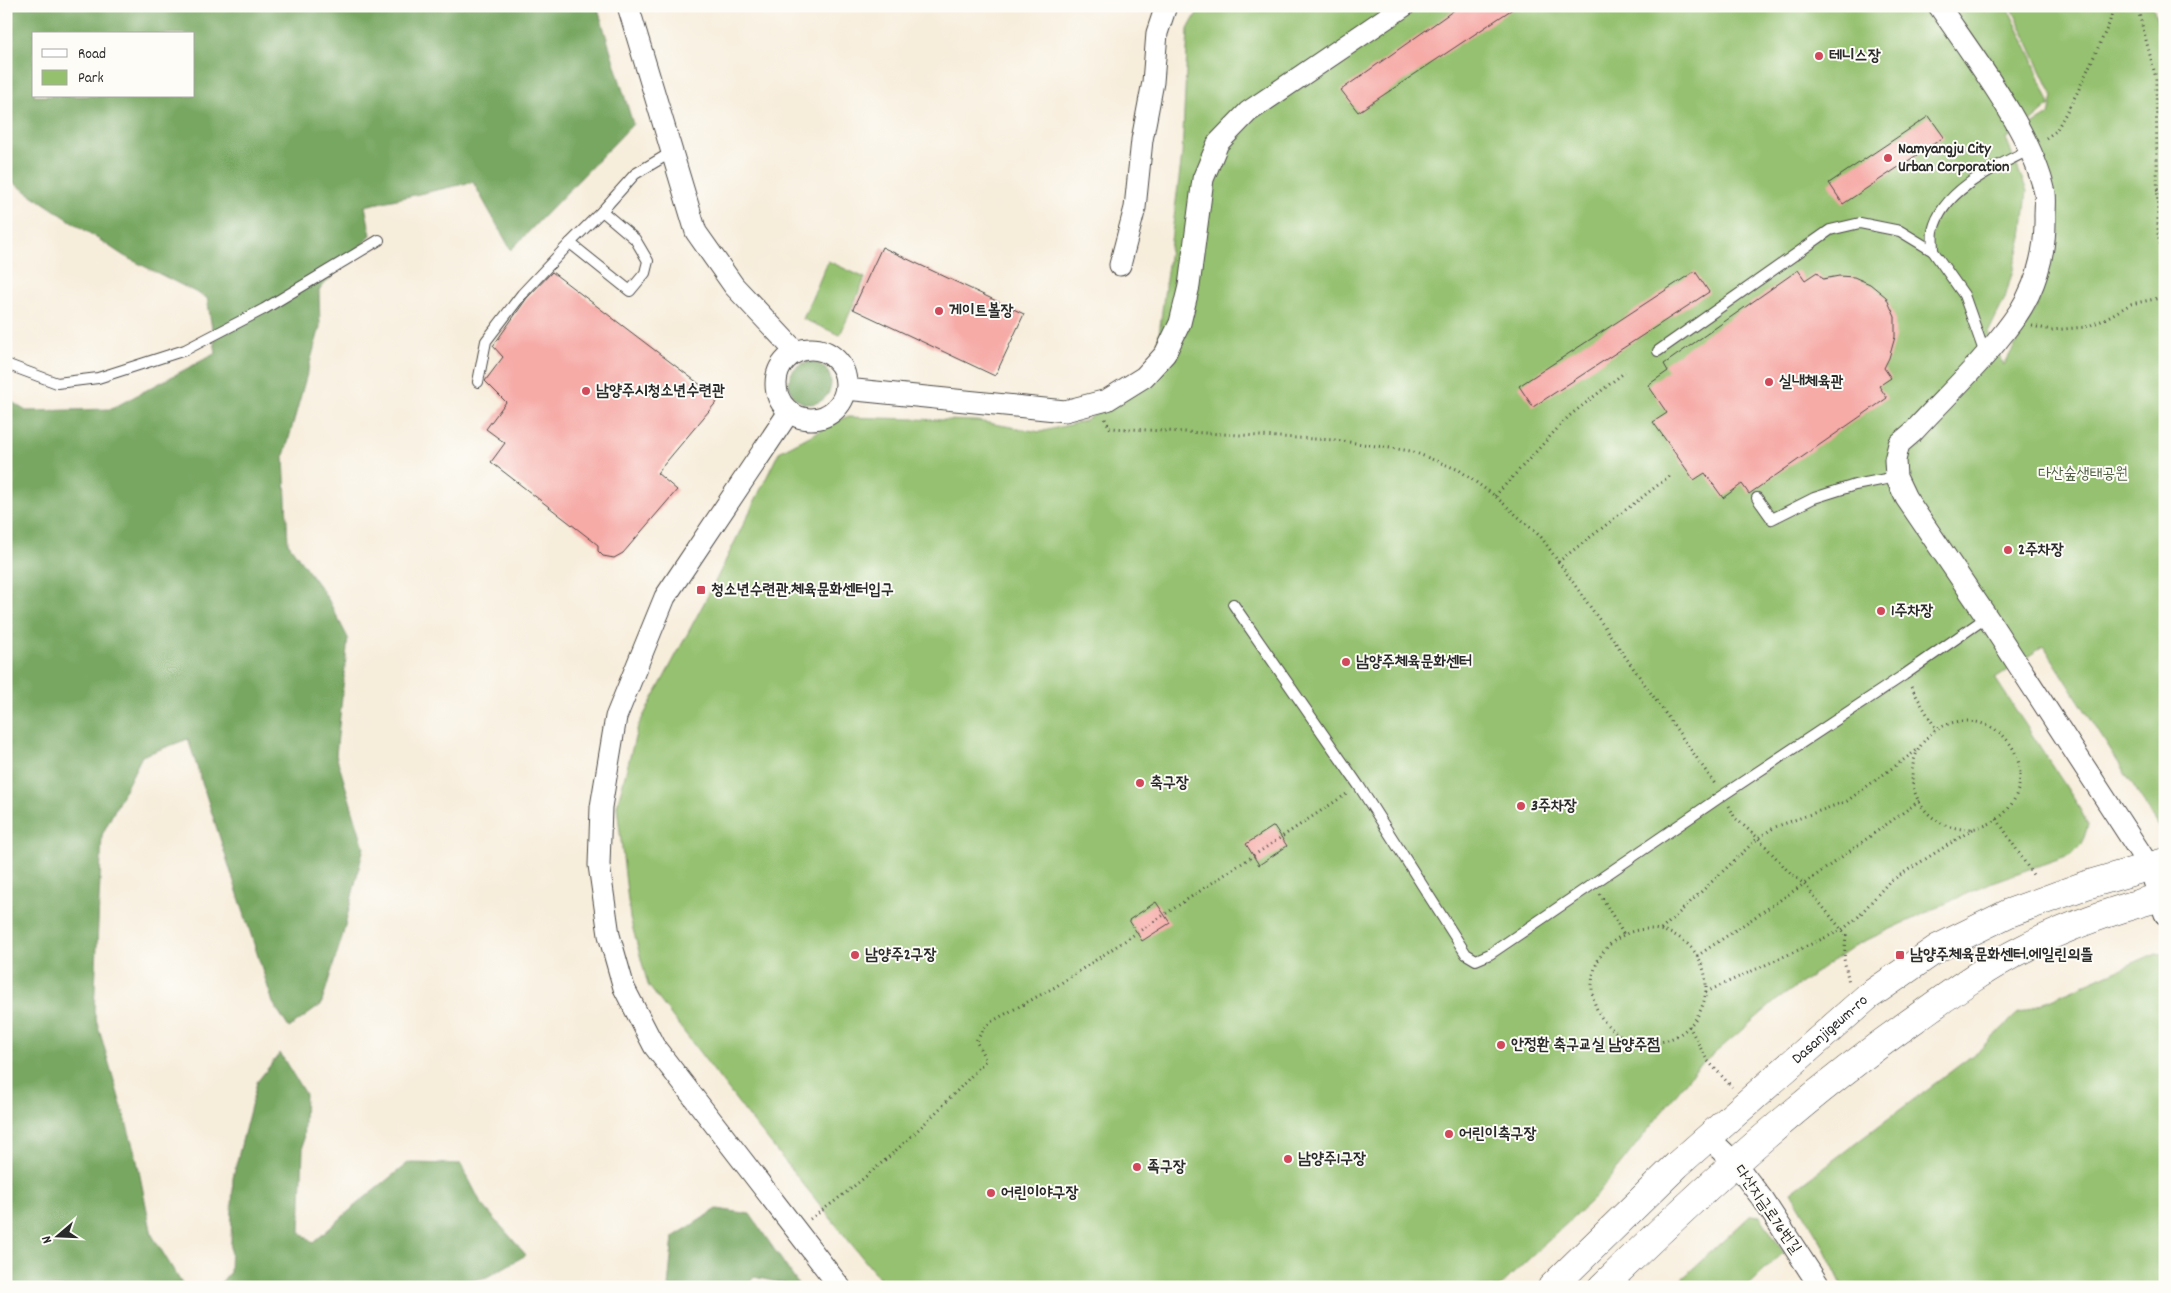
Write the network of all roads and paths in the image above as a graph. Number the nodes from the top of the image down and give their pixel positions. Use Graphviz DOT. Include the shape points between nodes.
graph roads {
  1 [pos="628,6"];
  2 [pos="1166,6"];
  3 [pos="1404,6"];
  4 [pos="1939,6"];
  5 [pos="2114,6"];
  6 [pos="2137,6"];
  7 [pos="2029,150"];
  8 [pos="672,152"];
  9 [pos="2157,190"];
  10 [pos="2165,202"];
  11 [pos="602,211"];
  12 [pos="379,240"];
  13 [pos="570,242"];
  14 [pos="1933,251"];
  15 [pos="2165,264"];
  16 [pos="1120,265"];
  17 [pos="2165,296"];
  18 [pos="2013,322"];
  19 [pos="1658,351"];
  20 [pos="796,352"];
  21 [pos="1984,354"];
  22 [pos="6,364"];
  23 [pos="1624,372"];
  24 [pos="478,382"];
  25 [pos="846,389"];
  26 [pos="1095,403"];
  27 [pos="789,412"];
  28 [pos="1671,475"];
  29 [pos="1896,476"];
  30 [pos="1494,496"];
  31 [pos="1757,498"];
  32 [pos="1558,562"];
  33 [pos="1233,604"];
  34 [pos="1987,617"];
  35 [pos="1904,675"];
  36 [pos="1936,729"];
  37 [pos="1919,749"];
  38 [pos="1359,786"];
  39 [pos="1723,795"];
  40 [pos="1920,801"];
  41 [pos="1997,819"];
  42 [pos="1973,829"];
  43 [pos="1758,838"];
  44 [pos="2157,864"];
  45 [pos="2033,875"];
  46 [pos="1594,883"];
  47 [pos="1804,884"];
  48 [pos="2163,902"];
  49 [pos="1661,930"];
  50 [pos="1842,930"];
  51 [pos="1624,934"];
  52 [pos="1697,956"];
  53 [pos="1849,983"];
  54 [pos="1705,992"];
  55 [pos="1689,1026"];
  56 [pos="1734,1089"];
  57 [pos="1709,1138"];
  58 [pos="1734,1162"];
  59 [pos="796,1228"];
  60 [pos="840,1287"];
  61 [pos="1552,1287"];
  62 [pos="1602,1287"];
  63 [pos="1820,1287"];
  1 -- 8 [label="street"];
  2 -- 16 [label="street" via="1156,33 1153,82 1142,140 1135,208"];
  3 -- 26 [label="street" via="1248,112 1218,143 1204,179 1189,286 1180,323 1165,354 1144,377 1107,400"];
  4 -- 7 [label="street" via="2012,116"];
  5 -- 7 [label="path" via="2077,93 2056,131"];
  6 -- 9 [label="path" via="2156,78"];
  7 -- 14 [label="lane" via="1977,176 1945,207 1934,231"];
  7 -- 18 [label="street" via="2045,195 2046,237 2039,270"];
  8 -- 11 [label="lane" via="635,174"];
  8 -- 20 [label="street" via="696,232 734,286"];
  9 -- 10 [label="path"];
  9 -- 15 [label="path" via="2158,235"];
  11 -- 13 [label="lane"];
  11 -- 13 [label="lane" via="635,239 648,261 645,273 630,291"];
  12 -- 22 [label="lane" via="264,309 184,350 98,378 58,383"];
  13 -- 24 [label="lane" via="522,294 486,341"];
  14 -- 19 [label="lane" via="1900,231 1860,223 1830,230"];
  14 -- 21 [label="lane" via="1964,295"];
  17 -- 18 [label="path" via="2131,304 2086,326 2052,330"];
  18 -- 21 [label="street"];
  20 -- 25 [label="street" via="809,348 831,354 844,372"];
  20 -- 27 [label="street" via="780,366 776,378 780,401"];
  21 -- 29 [label="street" via="1899,444 1894,460"];
  23 -- 30 [label="path" via="1568,417"];
  25 -- 26 [label="street" via="1065,411"];
  25 -- 27 [label="street" via="840,404 822,418 798,417"];
  26 -- 30 [label="path" via="1110,428 1335,440 1411,451 1459,470"];
  27 -- 59 [label="street" via="662,606 616,717 601,807 599,866 609,935 624,988 654,1046"];
  28 -- 32 [label="path"];
  29 -- 31 [label="lane" via="1814,498 1772,519"];
  29 -- 34 [label="street" via="1919,518"];
  30 -- 32 [label="path" via="1541,537"];
  32 -- 39 [label="path"];
  33 -- 38 [label="lane"];
  34 -- 35 [label="lane"];
  34 -- 44 [label="street"];
  35 -- 36 [label="path"];
  35 -- 39 [label="lane"];
  36 -- 37 [label="path"];
  36 -- 41 [label="path" via="1952,722 1969,720 1986,724 2002,734 2013,747 2020,764 2020,782 2015,799"];
  37 -- 40 [label="path" via="1914,758 1912,776 1915,794"];
  37 -- 43 [label="path" via="1847,801 1775,827"];
  38 -- 46 [label="lane" via="1466,954 1476,960 1490,954"];
  38 -- 59 [label="path" via="1055,987 987,1024 976,1041 986,1060 941,1110 842,1197"];
  39 -- 43 [label="path" via="1735,818"];
  39 -- 46 [label="lane"];
  40 -- 42 [label="path" via="1924,810 1938,822 1955,828"];
  40 -- 47 [label="path"];
  41 -- 42 [label="path"];
  41 -- 45 [label="path"];
  42 -- 50 [label="path" via="1889,882"];
  43 -- 47 [label="path"];
  43 -- 49 [label="path"];
  44 -- 48 [label="street"];
  44 -- 57 [label="street, Dasanjigeum-ro" via="2009,913 1938,948 1867,997"];
  46 -- 51 [label="path"];
  47 -- 50 [label="path"];
  47 -- 52 [label="path"];
  48 -- 58 [label="street" via="2096,917 2023,949 1961,986 1858,1059"];
  49 -- 51 [label="path" via="1642,929"];
  49 -- 52 [label="path" via="1679,937"];
  50 -- 53 [label="path" via="1846,935 1844,959"];
  50 -- 54 [label="path"];
  51 -- 55 [label="path" via="1609,945 1598,960 1593,979 1600,1015 1612,1030 1629,1039 1647,1043 1666,1041"];
  52 -- 54 [label="path" via="1702,965"];
  54 -- 55 [label="path" via="1704,1002"];
  55 -- 56 [label="path" via="1708,1060"];
  57 -- 58 [label="street, 다산지금로76번길"];
  57 -- 61 [label="street, Dasanjigeum-ro"];
  58 -- 62 [label="street"];
  58 -- 63 [label="street, 다산지금로76번길" via="1764,1201"];
  59 -- 60 [label="street"];
}
